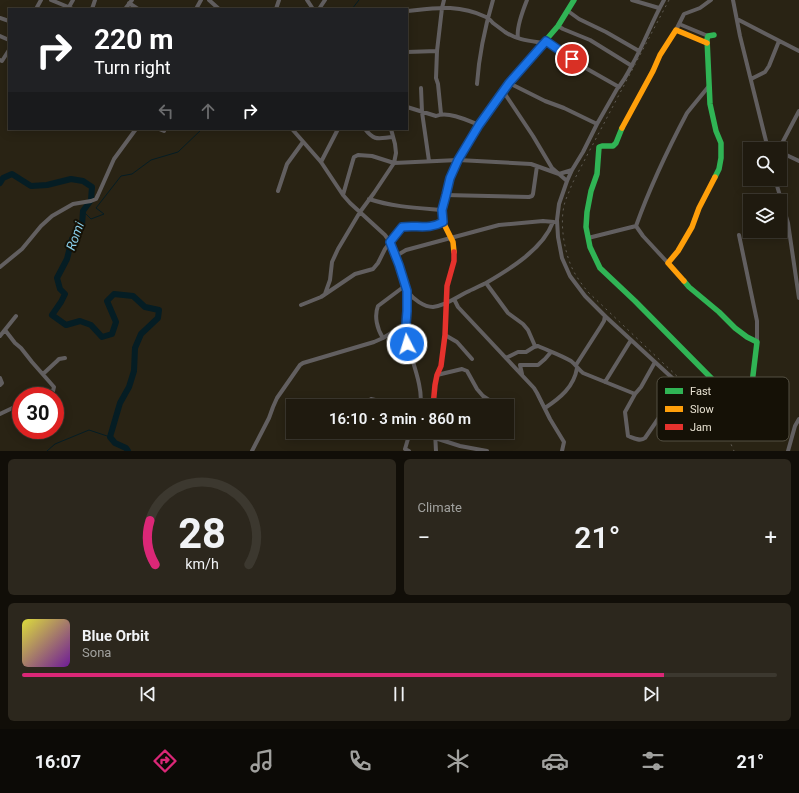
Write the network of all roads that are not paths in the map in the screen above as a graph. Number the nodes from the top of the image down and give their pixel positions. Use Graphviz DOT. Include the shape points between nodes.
graph roads {
  1 [pos="51,0"];
  2 [pos="73,0"];
  3 [pos="209,0"];
  4 [pos="444,0"];
  5 [pos="493,0"];
  6 [pos="526,0"];
  7 [pos="574,0"];
  8 [pos="632,0"];
  9 [pos="664,0"];
  10 [pos="711,0"];
  11 [pos="733,0"];
  12 [pos="71,8"];
  13 [pos="219,8"];
  14 [pos="442,8"];
  15 [pos="659,8"];
  16 [pos="408,11"];
  17 [pos="568,11"];
  18 [pos="488,17"];
  19 [pos="737,19"];
  20 [pos="679,24"];
  21 [pos="558,26"];
  22 [pos="676,30"];
  23 [pos="711,35"];
  24 [pos="518,38"];
  25 [pos="779,41"];
  26 [pos="545,42"];
  27 [pos="707,43"];
  28 [pos="437,51"];
  29 [pos="799,51"];
  30 [pos="8,52"];
  31 [pos="408,52"];
  32 [pos="639,52"];
  33 [pos="0,60"];
  34 [pos="632,66"];
  35 [pos="751,79"];
  36 [pos="509,83"];
  37 [pos="476,84"];
  38 [pos="709,86"];
  39 [pos="619,87"];
  40 [pos="421,88"];
  41 [pos="503,91"];
  42 [pos="408,107"];
  43 [pos="799,111"];
  44 [pos="422,112"];
  45 [pos="441,114"];
  46 [pos="597,124"];
  47 [pos="479,125"];
  48 [pos="135,130"];
  49 [pos="293,130"];
  50 [pos="337,130"];
  51 [pos="366,130"];
  52 [pos="391,130"];
  53 [pos="394,138"];
  54 [pos="304,142"];
  55 [pos="766,142"];
  56 [pos="783,142"];
  57 [pos="787,155"];
  58 [pos="458,160"];
  59 [pos="799,160"];
  60 [pos="429,161"];
  61 [pos="321,162"];
  62 [pos="394,163"];
  63 [pos="537,166"];
  64 [pos="572,170"];
  65 [pos="559,174"];
  66 [pos="567,181"];
  67 [pos="778,186"];
  68 [pos="278,191"];
  69 [pos="344,195"];
  70 [pos="446,195"];
  71 [pos="369,199"];
  72 [pos="442,210"];
  73 [pos="360,212"];
  74 [pos="557,220"];
  75 [pos="443,222"];
  76 [pos="553,222"];
  77 [pos="636,226"];
  78 [pos="739,235"];
  79 [pos="452,238"];
  80 [pos="588,238"];
  81 [pos="390,242"];
  82 [pos="396,256"];
  83 [pos="668,263"];
  84 [pos="0,267"];
  85 [pos="797,268"];
  86 [pos="486,283"];
  87 [pos="406,285"];
  88 [pos="407,291"];
  89 [pos="325,294"];
  90 [pos="799,298"];
  91 [pos="454,299"];
  92 [pos="446,303"];
  93 [pos="301,305"];
  94 [pos="16,316"];
  95 [pos="605,316"];
  96 [pos="406,324"];
  97 [pos="5,330"];
  98 [pos="0,336"];
  99 [pos="445,336"];
  100 [pos="383,338"];
  101 [pos="631,340"];
  102 [pos="756,342"];
  103 [pos="535,346"];
  104 [pos="551,352"];
  105 [pos="65,358"];
  106 [pos="506,358"];
  107 [pos="472,359"];
  108 [pos="655,362"];
  109 [pos="577,366"];
  110 [pos="43,374"];
  111 [pos="437,375"];
  112 [pos="522,375"];
  113 [pos="671,377"];
  114 [pos="710,377"];
  115 [pos="753,377"];
  116 [pos="0,378"];
  117 [pos="605,382"];
  118 [pos="0,384"];
  119 [pos="54,387"];
  120 [pos="635,394"];
  121 [pos="421,399"];
  122 [pos="434,399"];
  123 [pos="488,399"];
  124 [pos="12,408"];
  125 [pos="545,408"];
  126 [pos="0,414"];
  127 [pos="799,419"];
  128 [pos="657,420"];
  129 [pos="408,439"];
  130 [pos="436,439"];
  131 [pos="439,439"];
  132 [pos="252,451"];
  133 [pos="409,451"];
  134 [pos="436,451"];
  135 [pos="487,451"];
  136 [pos="562,451"];
  137 [pos="788,451"];
  1 -- 12 [label="street"];
  2 -- 12 [label="street"];
  3 -- 13 [label="street"];
  4 -- 14 [label="street"];
  5 -- 18 [label="street"];
  6 -- 24 [label="street" via="518,28"];
  7 -- 17 [label="street"];
  8 -- 15 [label="street"];
  9 -- 15 [label="street"];
  10 -- 20 [label="street" via="700,8 684,14"];
  11 -- 19 [label="street"];
  14 -- 16 [label="street"];
  14 -- 18 [label="street" via="457,8"];
  14 -- 28 [label="street"];
  15 -- 32 [label="street"];
  17 -- 21 [label="street"];
  17 -- 32 [label="street"];
  18 -- 24 [label="street" via="507,33"];
  18 -- 37 [label="street"];
  19 -- 25 [label="street"];
  19 -- 35 [label="street"];
  20 -- 22 [label="street"];
  20 -- 23 [label="street"];
  21 -- 26 [label="street"];
  21 -- 34 [label="street" via="590,40"];
  22 -- 27 [label="street"];
  22 -- 80 [label="street" via="660,55 616,143 613,146 599,147 597,174 587,212"];
  23 -- 27 [label="street"];
  24 -- 26 [label="street"];
  25 -- 29 [label="street"];
  25 -- 35 [label="street" via="765,72"];
  26 -- 36 [label="street"];
  26 -- 39 [label="street"];
  27 -- 38 [label="street"];
  28 -- 31 [label="street"];
  28 -- 45 [label="street" via="436,78"];
  30 -- 33 [label="street" via="2,61"];
  32 -- 34 [label="street"];
  34 -- 39 [label="street"];
  35 -- 55 [label="street"];
  36 -- 41 [label="street"];
  36 -- 46 [label="street"];
  38 -- 77 [label="street" via="687,113 653,182"];
  38 -- 83 [label="street" via="710,104 721,143 719,169 692,227"];
  39 -- 46 [label="street"];
  40 -- 44 [label="street"];
  41 -- 47 [label="street"];
  41 -- 65 [label="street" via="552,168"];
  42 -- 44 [label="street"];
  43 -- 56 [label="street"];
  44 -- 45 [label="street" via="436,116"];
  44 -- 60 [label="street"];
  45 -- 47 [label="street"];
  46 -- 64 [label="street"];
  47 -- 58 [label="street"];
  48 -- 84 [label="street" via="114,159 96,199 71,205 52,216 22,249"];
  49 -- 54 [label="street"];
  50 -- 61 [label="street"];
  51 -- 53 [label="street" via="375,138"];
  52 -- 53 [label="street"];
  53 -- 62 [label="street"];
  54 -- 61 [label="street"];
  54 -- 68 [label="street" via="287,164"];
  57 -- 59 [label="street"];
  58 -- 60 [label="street"];
  58 -- 63 [label="street" via="527,163"];
  58 -- 70 [label="street"];
  60 -- 62 [label="street"];
  61 -- 69 [label="street"];
  62 -- 69 [label="street" via="372,156 354,157"];
  62 -- 71 [label="street"];
  63 -- 65 [label="street"];
  63 -- 70 [label="street" via="533,194 529,197"];
  64 -- 65 [label="street"];
  64 -- 66 [label="street"];
  65 -- 66 [label="street"];
  66 -- 74 [label="street"];
  67 -- 85 [label="street"];
  69 -- 73 [label="street"];
  70 -- 72 [label="street"];
  71 -- 72 [label="street" via="396,206"];
  71 -- 73 [label="street"];
  72 -- 75 [label="street"];
  73 -- 81 [label="street"];
  73 -- 89 [label="street" via="332,262"];
  74 -- 76 [label="street"];
  74 -- 95 [label="street" via="562,258 570,276"];
  75 -- 79 [label="street"];
  75 -- 81 [label="street" via="431,226 402,227"];
  76 -- 79 [label="street" via="499,225"];
  76 -- 86 [label="street" via="541,243 513,266"];
  77 -- 80 [label="street"];
  77 -- 83 [label="street"];
  78 -- 102 [label="street" via="757,321"];
  79 -- 82 [label="street" via="406,250"];
  79 -- 92 [label="street" via="454,261 447,286"];
  80 -- 114 [label="street" via="600,268"];
  81 -- 82 [label="street"];
  81 -- 89 [label="street" via="373,269 355,274"];
  82 -- 87 [label="street"];
  83 -- 102 [label="street" via="689,287 735,328"];
  85 -- 90 [label="street"];
  86 -- 91 [label="street"];
  86 -- 103 [label="street" via="508,313 528,330"];
  87 -- 88 [label="street"];
  87 -- 100 [label="street" via="378,306 376,313"];
  88 -- 92 [label="street" via="426,305 433,307"];
  88 -- 96 [label="street"];
  89 -- 93 [label="street"];
  91 -- 92 [label="street"];
  91 -- 106 [label="street" via="458,307"];
  92 -- 99 [label="street"];
  94 -- 97 [label="street"];
  95 -- 101 [label="street"];
  95 -- 109 [label="street"];
  96 -- 100 [label="street"];
  96 -- 121 [label="street" via="407,344"];
  97 -- 98 [label="street"];
  97 -- 110 [label="street"];
  99 -- 107 [label="street" via="458,342"];
  99 -- 111 [label="street" via="441,366"];
  100 -- 132 [label="street" via="300,365 277,398"];
  101 -- 108 [label="street"];
  101 -- 117 [label="street"];
  102 -- 115 [label="street"];
  103 -- 104 [label="street"];
  103 -- 106 [label="street" via="526,352 518,352"];
  104 -- 109 [label="street"];
  104 -- 112 [label="street" via="538,365 520,365"];
  105 -- 110 [label="street" via="57,360"];
  106 -- 112 [label="street"];
  108 -- 113 [label="street"];
  108 -- 120 [label="street"];
  109 -- 117 [label="street" via="583,372"];
  109 -- 125 [label="street" via="571,385 562,396"];
  110 -- 119 [label="street"];
  111 -- 122 [label="street"];
  111 -- 123 [label="street" via="462,369 467,371 477,389"];
  112 -- 125 [label="street" via="534,388"];
  116 -- 118 [label="street"];
  117 -- 120 [label="street"];
  120 -- 128 [label="street" via="625,412 628,436 642,440"];
  124 -- 126 [label="street"];
  125 -- 136 [label="street" via="564,442"];
  127 -- 137 [label="street"];
  129 -- 133 [label="street" via="405,448"];
  130 -- 134 [label="street"];
  131 -- 135 [label="street"];
}
